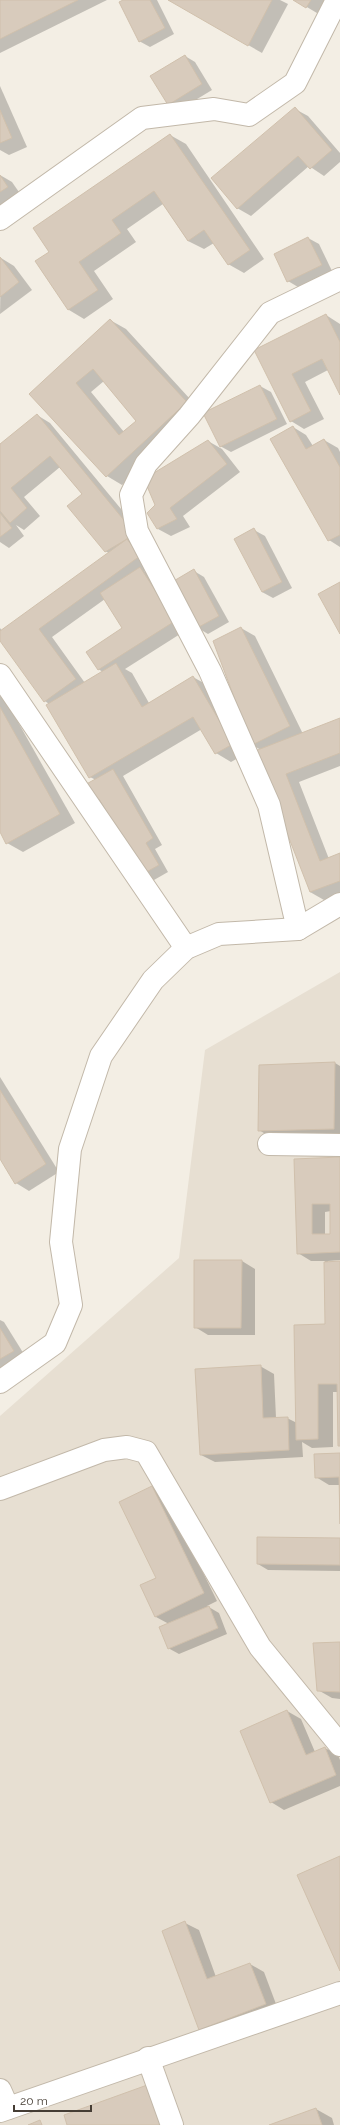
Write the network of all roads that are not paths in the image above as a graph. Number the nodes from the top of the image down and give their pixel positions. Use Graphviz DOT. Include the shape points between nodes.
graph roads {
  1 [pos="337,0"];
  2 [pos="0,219"];
  3 [pos="340,279"];
  4 [pos="0,675"];
  5 [pos="340,904"];
  6 [pos="298,929"];
  7 [pos="186,948"];
  8 [pos="269,1144"];
  9 [pos="340,1145"];
  10 [pos="0,1382"];
  11 [pos="0,1489"];
  12 [pos="340,1745"];
  13 [pos="340,1993"];
  14 [pos="148,2058"];
  15 [pos="3,2103"];
  16 [pos="172,2125"];
  1 -- 2 [label="street" via="296,83 249,115 214,109 142,118"];
  3 -- 6 [label="street" via="270,313 189,416 146,464 131,495 137,531 210,670 269,805"];
  4 -- 7 [label="street"];
  5 -- 6 [label="street"];
  6 -- 7 [label="street" via="219,934"];
  7 -- 10 [label="street" via="153,980 101,1056 70,1149 61,1242 71,1305 55,1343"];
  8 -- 9 [label="street"];
  11 -- 12 [label="street" via="104,1450 127,1447 146,1452 260,1647"];
  13 -- 14 [label="street"];
  14 -- 15 [label="street"];
  14 -- 16 [label="street"];
}
